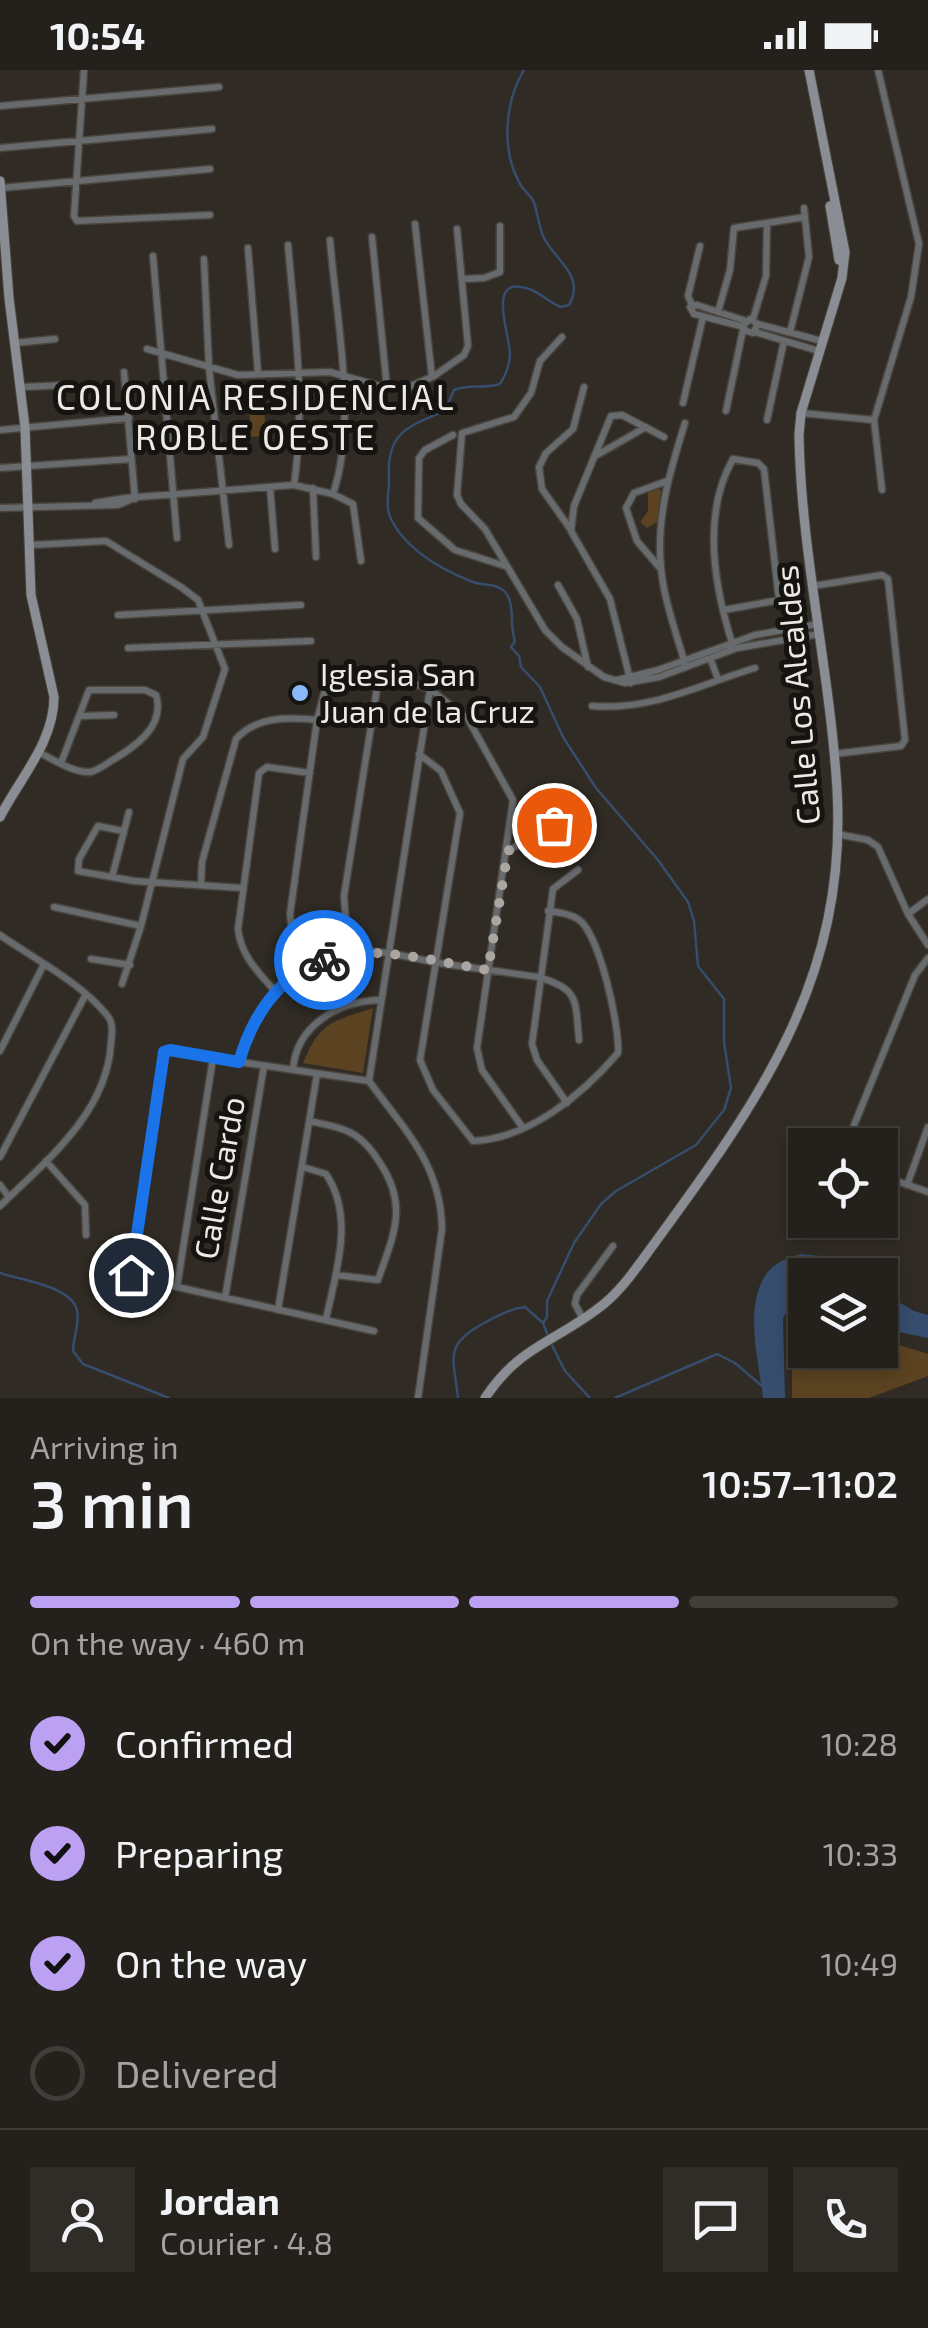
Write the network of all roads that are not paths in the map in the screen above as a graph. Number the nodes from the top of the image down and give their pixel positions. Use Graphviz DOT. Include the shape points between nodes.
graph roads {
  1 [pos="84,70"];
  2 [pos="806,70"];
  3 [pos="878,70"];
  4 [pos="219,88"];
  5 [pos="83,100"];
  6 [pos="0,106"];
  7 [pos="212,129"];
  8 [pos="78,142"];
  9 [pos="0,148"];
  10 [pos="210,170"];
  11 [pos="0,180"];
  12 [pos="74,182"];
  13 [pos="0,188"];
  14 [pos="210,215"];
  15 [pos="767,223"];
  16 [pos="414,224"];
  17 [pos="500,226"];
  18 [pos="457,229"];
  19 [pos="372,238"];
  20 [pos="330,240"];
  21 [pos="288,245"];
  22 [pos="700,246"];
  23 [pos="248,248"];
  24 [pos="154,256"];
  25 [pos="204,259"];
  26 [pos="463,280"];
  27 [pos="692,305"];
  28 [pos="718,312"];
  29 [pos="704,317"];
  30 [pos="750,325"];
  31 [pos="790,332"];
  32 [pos="562,337"];
  33 [pos="56,339"];
  34 [pos="784,341"];
  35 [pos="14,343"];
  36 [pos="820,346"];
  37 [pos="147,349"];
  38 [pos="161,355"];
  39 [pos="210,368"];
  40 [pos="300,371"];
  41 [pos="124,372"];
  42 [pos="258,373"];
  43 [pos="342,374"];
  44 [pos="432,377"];
  45 [pos="69,385"];
  46 [pos="584,387"];
  47 [pos="22,388"];
  48 [pos="387,388"];
  49 [pos="683,402"];
  50 [pos="726,411"];
  51 [pos="802,413"];
  52 [pos="129,418"];
  53 [pos="767,420"];
  54 [pos="874,420"];
  55 [pos="685,423"];
  56 [pos="25,427"];
  57 [pos="646,427"];
  58 [pos="0,430"];
  59 [pos="453,435"];
  60 [pos="664,437"];
  61 [pos="596,455"];
  62 [pos="131,459"];
  63 [pos="26,464"];
  64 [pos="0,468"];
  65 [pos="667,480"];
  66 [pos="294,485"];
  67 [pos="270,487"];
  68 [pos="312,488"];
  69 [pos="223,490"];
  70 [pos="882,490"];
  71 [pos="174,494"];
  72 [pos="333,494"];
  73 [pos="133,499"];
  74 [pos="29,507"];
  75 [pos="0,508"];
  76 [pos="572,532"];
  77 [pos="177,538"];
  78 [pos="31,545"];
  79 [pos="229,545"];
  80 [pos="275,550"];
  81 [pos="316,557"];
  82 [pos="361,561"];
  83 [pos="506,566"];
  84 [pos="661,568"];
  85 [pos="558,585"];
  86 [pos="814,586"];
  87 [pos="796,597"];
  88 [pos="779,600"];
  89 [pos="301,605"];
  90 [pos="201,609"];
  91 [pos="724,610"];
  92 [pos="118,615"];
  93 [pos="818,629"];
  94 [pos="311,641"];
  95 [pos="216,642"];
  96 [pos="733,645"];
  97 [pos="128,648"];
  98 [pos="710,658"];
  99 [pos="685,662"];
  100 [pos="588,668"];
  101 [pos="755,668"];
  102 [pos="625,679"];
  103 [pos="718,679"];
  104 [pos="378,682"];
  105 [pos="430,689"];
  106 [pos="592,706"];
  107 [pos="80,716"];
  108 [pos="114,716"];
  109 [pos="316,720"];
  110 [pos="38,752"];
  111 [pos="418,754"];
  112 [pos="834,754"];
  113 [pos="61,763"];
  114 [pos="310,773"];
  115 [pos="129,812"];
  116 [pos="548,816"];
  117 [pos="0,817"];
  118 [pos="554,825"];
  119 [pos="124,831"];
  120 [pos="837,834"];
  121 [pos="559,835"];
  122 [pos="508,851"];
  123 [pos="578,870"];
  124 [pos="112,878"];
  125 [pos="150,883"];
  126 [pos="201,885"];
  127 [pos="242,888"];
  128 [pos="928,900"];
  129 [pos="54,908"];
  130 [pos="548,911"];
  131 [pos="908,914"];
  132 [pos="141,926"];
  133 [pos="0,935"];
  134 [pos="928,946"];
  135 [pos="348,952"];
  136 [pos="387,954"];
  137 [pos="928,958"];
  138 [pos="91,959"];
  139 [pos="435,962"];
  140 [pos="130,964"];
  141 [pos="43,966"];
  142 [pos="308,966"];
  143 [pos="488,970"];
  144 [pos="538,977"];
  145 [pos="122,984"];
  146 [pos="274,992"];
  147 [pos="86,994"];
  148 [pos="380,1000"];
  149 [pos="580,1040"];
  150 [pos="0,1051"];
  151 [pos="213,1058"];
  152 [pos="239,1062"];
  153 [pos="264,1066"];
  154 [pos="293,1070"];
  155 [pos="317,1074"];
  156 [pos="369,1081"];
  157 [pos="567,1103"];
  158 [pos="310,1121"];
  159 [pos="928,1127"];
  160 [pos="523,1128"];
  161 [pos="853,1128"];
  162 [pos="0,1158"];
  163 [pos="46,1161"];
  164 [pos="303,1167"];
  165 [pos="898,1181"];
  166 [pos="907,1184"];
  167 [pos="0,1185"];
  168 [pos="928,1192"];
  169 [pos="9,1197"];
  170 [pos="0,1206"];
  171 [pos="86,1236"];
  172 [pos="613,1246"];
  173 [pos="336,1275"];
  174 [pos="177,1287"];
  175 [pos="226,1298"];
  176 [pos="278,1310"];
  177 [pos="583,1319"];
  178 [pos="326,1320"];
  179 [pos="374,1331"];
  180 [pos="418,1398"];
  181 [pos="485,1398"];
  1 -- 5 [label="street"];
  2 -- 36 [label="main road, Calle Los Alcaldes" via="844,242 844,265"];
  3 -- 54 [label="street" via="919,244 912,297"];
  4 -- 5 [label="street"];
  5 -- 6 [label="street"];
  5 -- 8 [label="street"];
  7 -- 8 [label="street"];
  8 -- 9 [label="street"];
  8 -- 12 [label="street"];
  10 -- 12 [label="street"];
  11 -- 13 [label="main road"];
  12 -- 13 [label="street"];
  12 -- 14 [label="street" via="77,221"];
  13 -- 35 [label="main road"];
  15 -- 28 [label="street" via="734,228"];
  15 -- 30 [label="street" via="767,267"];
  15 -- 31 [label="street" via="805,213 808,275"];
  16 -- 44 [label="street"];
  17 -- 26 [label="street" via="500,272"];
  18 -- 26 [label="street"];
  19 -- 48 [label="street"];
  20 -- 43 [label="street"];
  21 -- 40 [label="street"];
  22 -- 27 [label="street" via="688,296"];
  23 -- 42 [label="street"];
  24 -- 38 [label="street"];
  25 -- 39 [label="street"];
  26 -- 44 [label="street" via="468,346"];
  27 -- 28 [label="street"];
  27 -- 29 [label="street" via="691,312"];
  28 -- 30 [label="street"];
  29 -- 30 [label="street"];
  29 -- 49 [label="street"];
  30 -- 31 [label="street"];
  30 -- 34 [label="street"];
  30 -- 50 [label="street"];
  31 -- 36 [label="street"];
  32 -- 83 [label="street" via="540,361 514,417 461,436 458,500"];
  33 -- 35 [label="street"];
  34 -- 36 [label="street"];
  34 -- 53 [label="street"];
  35 -- 47 [label="main road"];
  36 -- 51 [label="main road, Calle Los Alcaldes"];
  37 -- 38 [label="street"];
  38 -- 39 [label="street"];
  38 -- 71 [label="street"];
  39 -- 42 [label="street"];
  39 -- 69 [label="street"];
  40 -- 42 [label="street"];
  40 -- 43 [label="street"];
  40 -- 66 [label="street"];
  41 -- 52 [label="street"];
  43 -- 48 [label="street"];
  43 -- 72 [label="street" via="342,453"];
  44 -- 48 [label="street" via="404,389"];
  45 -- 47 [label="street"];
  46 -- 76 [label="street" via="573,430 539,467 542,489"];
  47 -- 56 [label="main road"];
  51 -- 54 [label="street"];
  51 -- 86 [label="main road, Calle Los Alcaldes" via="799,458"];
  52 -- 56 [label="street"];
  52 -- 62 [label="street"];
  54 -- 70 [label="street"];
  55 -- 65 [label="street"];
  56 -- 58 [label="street"];
  56 -- 63 [label="main road"];
  57 -- 60 [label="street"];
  57 -- 61 [label="street"];
  57 -- 61 [label="street" via="611,416"];
  59 -- 83 [label="street" via="419,458 418,518 455,550"];
  61 -- 76 [label="street" via="574,506"];
  62 -- 63 [label="street"];
  62 -- 73 [label="street"];
  63 -- 64 [label="street"];
  63 -- 74 [label="main road"];
  65 -- 84 [label="street"];
  65 -- 84 [label="street" via="634,493 626,508 637,542"];
  66 -- 67 [label="street"];
  66 -- 68 [label="street"];
  67 -- 69 [label="street"];
  67 -- 80 [label="street"];
  68 -- 72 [label="street"];
  68 -- 81 [label="street"];
  69 -- 71 [label="street"];
  69 -- 79 [label="street"];
  71 -- 73 [label="street"];
  71 -- 77 [label="street"];
  72 -- 82 [label="street" via="354,504"];
  73 -- 74 [label="street"];
  74 -- 75 [label="street"];
  74 -- 78 [label="main road"];
  76 -- 102 [label="street" via="610,600"];
  78 -- 90 [label="street" via="106,541 192,594"];
  78 -- 110 [label="main road" via="33,610 54,697"];
  83 -- 100 [label="street" via="546,630"];
  84 -- 99 [label="street"];
  85 -- 100 [label="street" via="577,619"];
  86 -- 93 [label="main road, Calle Los Alcaldes"];
  86 -- 112 [label="street" via="888,579 905,740 901,746"];
  87 -- 88 [label="street"];
  88 -- 91 [label="street"];
  88 -- 91 [label="street" via="764,468 738,458 730,463 714,527"];
  89 -- 90 [label="street"];
  90 -- 92 [label="street"];
  90 -- 95 [label="street"];
  91 -- 96 [label="street"];
  93 -- 96 [label="street"];
  93 -- 112 [label="main road, Calle Los Alcaldes"];
  94 -- 95 [label="street"];
  95 -- 97 [label="street"];
  95 -- 125 [label="street" via="224,674 204,738 183,759"];
  96 -- 98 [label="street"];
  96 -- 99 [label="street"];
  98 -- 99 [label="street"];
  98 -- 103 [label="street"];
  99 -- 102 [label="street"];
  100 -- 102 [label="street"];
  101 -- 103 [label="street"];
  103 -- 106 [label="street" via="636,706"];
  104 -- 105 [label="street"];
  104 -- 109 [label="street" via="328,685"];
  104 -- 135 [label="street" via="344,896"];
  105 -- 111 [label="street"];
  105 -- 122 [label="street" via="468,719 508,788 514,806"];
  107 -- 108 [label="street"];
  107 -- 113 [label="street"];
  107 -- 113 [label="street" via="89,690 156,696 158,707 140,744 95,771"];
  109 -- 114 [label="street"];
  109 -- 126 [label="street" via="266,720 236,739"];
  110 -- 113 [label="street"];
  110 -- 117 [label="main road"];
  111 -- 136 [label="street"];
  111 -- 139 [label="street" via="441,771 460,814"];
  112 -- 120 [label="main road, Calle Los Alcaldes"];
  114 -- 127 [label="street" via="261,770"];
  114 -- 142 [label="street" via="290,914"];
  115 -- 119 [label="street"];
  116 -- 118 [label="street"];
  118 -- 121 [label="street"];
  118 -- 122 [label="street"];
  119 -- 124 [label="street"];
  119 -- 124 [label="street" via="98,826 78,859 81,873"];
  120 -- 131 [label="street" via="878,847"];
  120 -- 177 [label="main road, Calle Los Alcaldes" via="820,948 770,1076 642,1260"];
  122 -- 143 [label="street"];
  123 -- 130 [label="street" via="553,889"];
  124 -- 125 [label="street"];
  125 -- 126 [label="street"];
  125 -- 132 [label="street"];
  126 -- 127 [label="street"];
  127 -- 146 [label="street" via="240,945"];
  128 -- 131 [label="street"];
  129 -- 132 [label="street"];
  130 -- 144 [label="street"];
  130 -- 157 [label="street" via="579,920 593,940 605,969 618,1046"];
  131 -- 134 [label="street"];
  132 -- 140 [label="street"];
  133 -- 141 [label="street"];
  135 -- 136 [label="street"];
  135 -- 142 [label="street"];
  136 -- 139 [label="street"];
  136 -- 148 [label="street"];
  137 -- 161 [label="street" via="914,975"];
  138 -- 140 [label="street"];
  139 -- 143 [label="street"];
  139 -- 160 [label="street" via="420,1060 426,1080 466,1136 478,1142"];
  140 -- 145 [label="street"];
  141 -- 147 [label="street"];
  141 -- 150 [label="street"];
  142 -- 146 [label="street"];
  143 -- 144 [label="street"];
  143 -- 160 [label="street" via="479,1059"];
  144 -- 149 [label="street" via="570,990"];
  144 -- 157 [label="street" via="532,1044"];
  146 -- 152 [label="street"];
  147 -- 162 [label="street"];
  147 -- 163 [label="street" via="111,1020 107,1077 86,1117"];
  148 -- 154 [label="street" via="324,1017 303,1039"];
  148 -- 156 [label="street"];
  151 -- 152 [label="street"];
  151 -- 174 [label="street"];
  151 -- 174 [label="street" via="165,1051 131,1275"];
  152 -- 153 [label="street"];
  153 -- 154 [label="street"];
  153 -- 175 [label="street, Calle Cardo"];
  154 -- 155 [label="street"];
  155 -- 156 [label="street"];
  155 -- 158 [label="street"];
  156 -- 180 [label="street" via="425,1158 442,1207"];
  157 -- 160 [label="street"];
  158 -- 164 [label="street"];
  158 -- 173 [label="street" via="361,1139 396,1196 394,1232 378,1280"];
  159 -- 166 [label="street"];
  163 -- 169 [label="street"];
  163 -- 171 [label="street" via="85,1204"];
  164 -- 173 [label="street" via="326,1174 342,1206"];
  164 -- 176 [label="street"];
  165 -- 166 [label="street"];
  166 -- 168 [label="street"];
  167 -- 169 [label="street"];
  169 -- 170 [label="street"];
  172 -- 177 [label="street" via="577,1295"];
  173 -- 178 [label="street"];
  174 -- 175 [label="street"];
  175 -- 176 [label="street"];
  176 -- 178 [label="street"];
  177 -- 181 [label="main road, Calle Los Alcaldes" via="512,1363"];
  178 -- 179 [label="street"];
}
